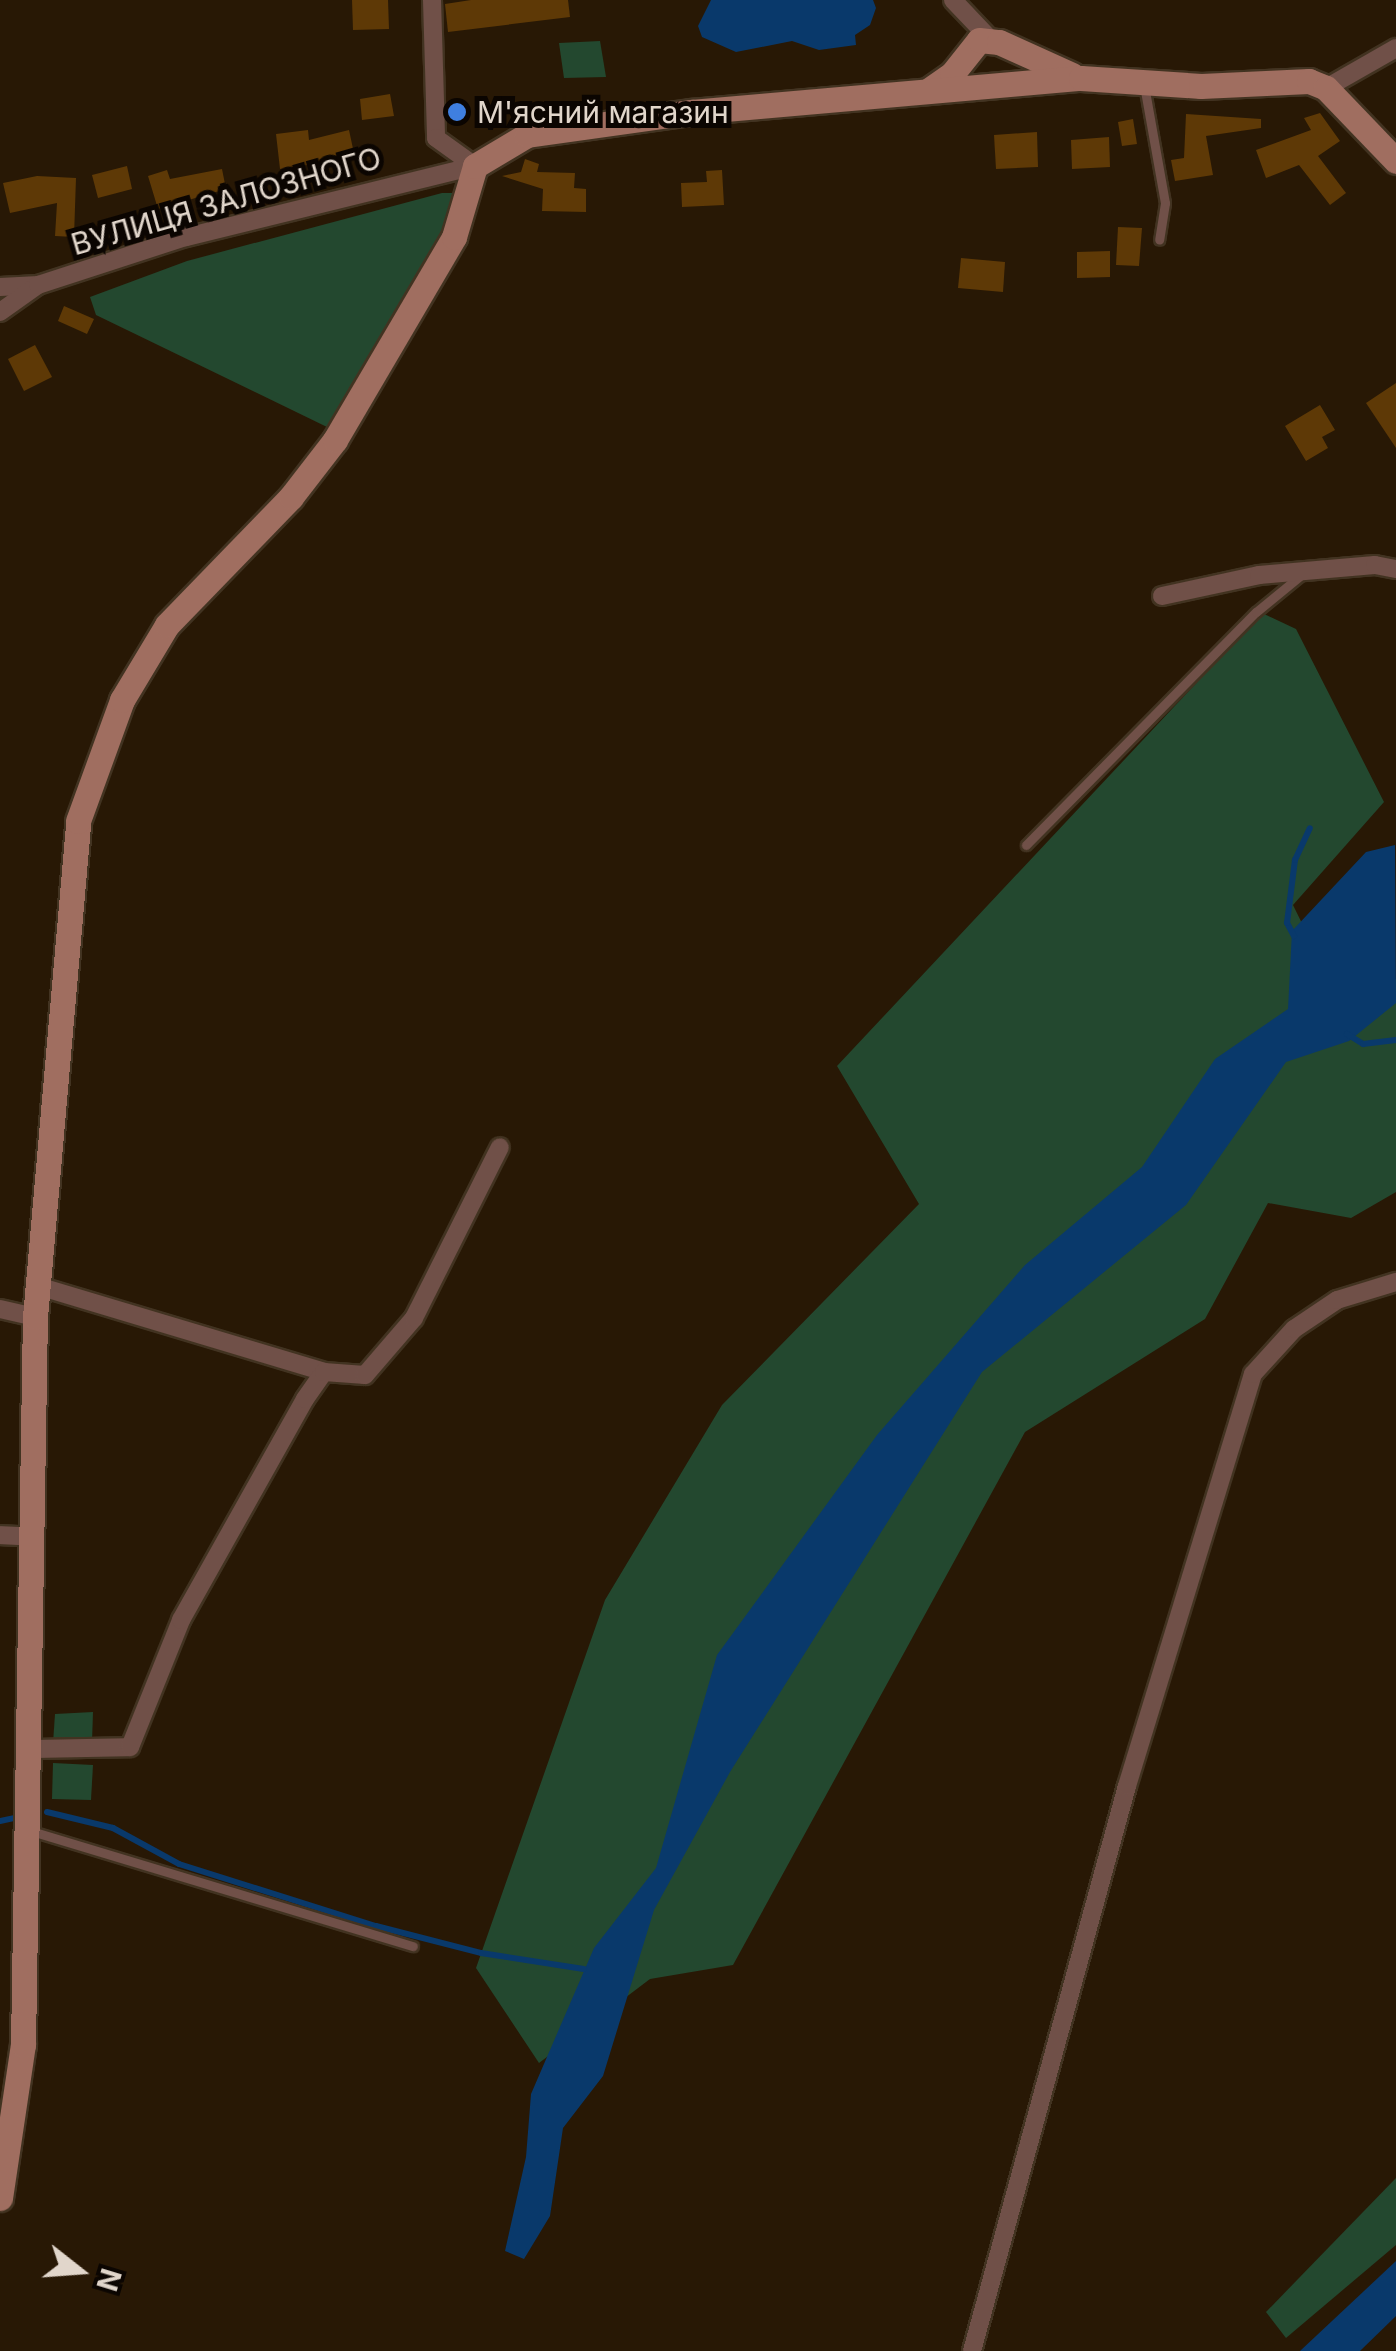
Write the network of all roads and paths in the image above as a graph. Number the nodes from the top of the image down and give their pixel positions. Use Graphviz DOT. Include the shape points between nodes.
graph roads {
  1 [pos="432,0"];
  2 [pos="956,4"];
  3 [pos="998,44"];
  4 [pos="1396,48"];
  5 [pos="963,60"];
  6 [pos="1082,78"];
  7 [pos="1144,85"];
  8 [pos="986,86"];
  9 [pos="1326,88"];
  10 [pos="929,90"];
  11 [pos="1396,161"];
  12 [pos="475,166"];
  13 [pos="1159,240"];
  14 [pos="38,285"];
  15 [pos="0,288"];
  16 [pos="0,312"];
  17 [pos="1396,568"];
  18 [pos="1307,570"];
  19 [pos="1162,596"];
  20 [pos="1026,845"];
  21 [pos="500,1147"];
  22 [pos="1396,1282"];
  23 [pos="38,1286"];
  24 [pos="0,1309"];
  25 [pos="35,1317"];
  26 [pos="324,1372"];
  27 [pos="0,1535"];
  28 [pos="35,1537"];
  29 [pos="30,1750"];
  30 [pos="28,1830"];
  31 [pos="412,1946"];
  32 [pos="0,2198"];
  33 [pos="972,2351"];
  1 -- 12 [label="street" via="436,138"];
  2 -- 3 [label="street"];
  2 -- 5 [label="street"];
  3 -- 5 [label="street" via="978,40"];
  3 -- 6 [label="street"];
  3 -- 8 [label="street" via="1007,76"];
  4 -- 9 [label="street"];
  5 -- 8 [label="street" via="967,77"];
  5 -- 10 [label="street"];
  6 -- 7 [label="street"];
  6 -- 8 [label="street"];
  7 -- 9 [label="street" via="1277,79"];
  7 -- 13 [label="lane" via="1166,203"];
  8 -- 10 [label="street"];
  9 -- 11 [label="street"];
  10 -- 12 [label="street" via="527,135"];
  12 -- 14 [label="street, ВУЛИЦЯ ЗАЛОЗНОГО" via="186,237"];
  12 -- 23 [label="street" via="454,237 335,440 291,497 167,625 122,700 78,821"];
  14 -- 15 [label="street"];
  14 -- 16 [label="street, ВУЛИЦЯ ЗАЛОЗНОГО"];
  17 -- 18 [label="street"];
  18 -- 19 [label="street"];
  18 -- 20 [label="lane" via="1256,612"];
  21 -- 26 [label="street" via="414,1318 365,1375"];
  22 -- 33 [label="street" via="1338,1300 1294,1329 1253,1374 1127,1786"];
  23 -- 25 [label="street"];
  23 -- 26 [label="street"];
  24 -- 25 [label="street"];
  25 -- 28 [label="street"];
  26 -- 29 [label="street" via="180,1620 130,1747"];
  27 -- 28 [label="street"];
  28 -- 29 [label="street"];
  29 -- 30 [label="street"];
  30 -- 31 [label="lane"];
  30 -- 32 [label="street" via="22,2045"];
}
